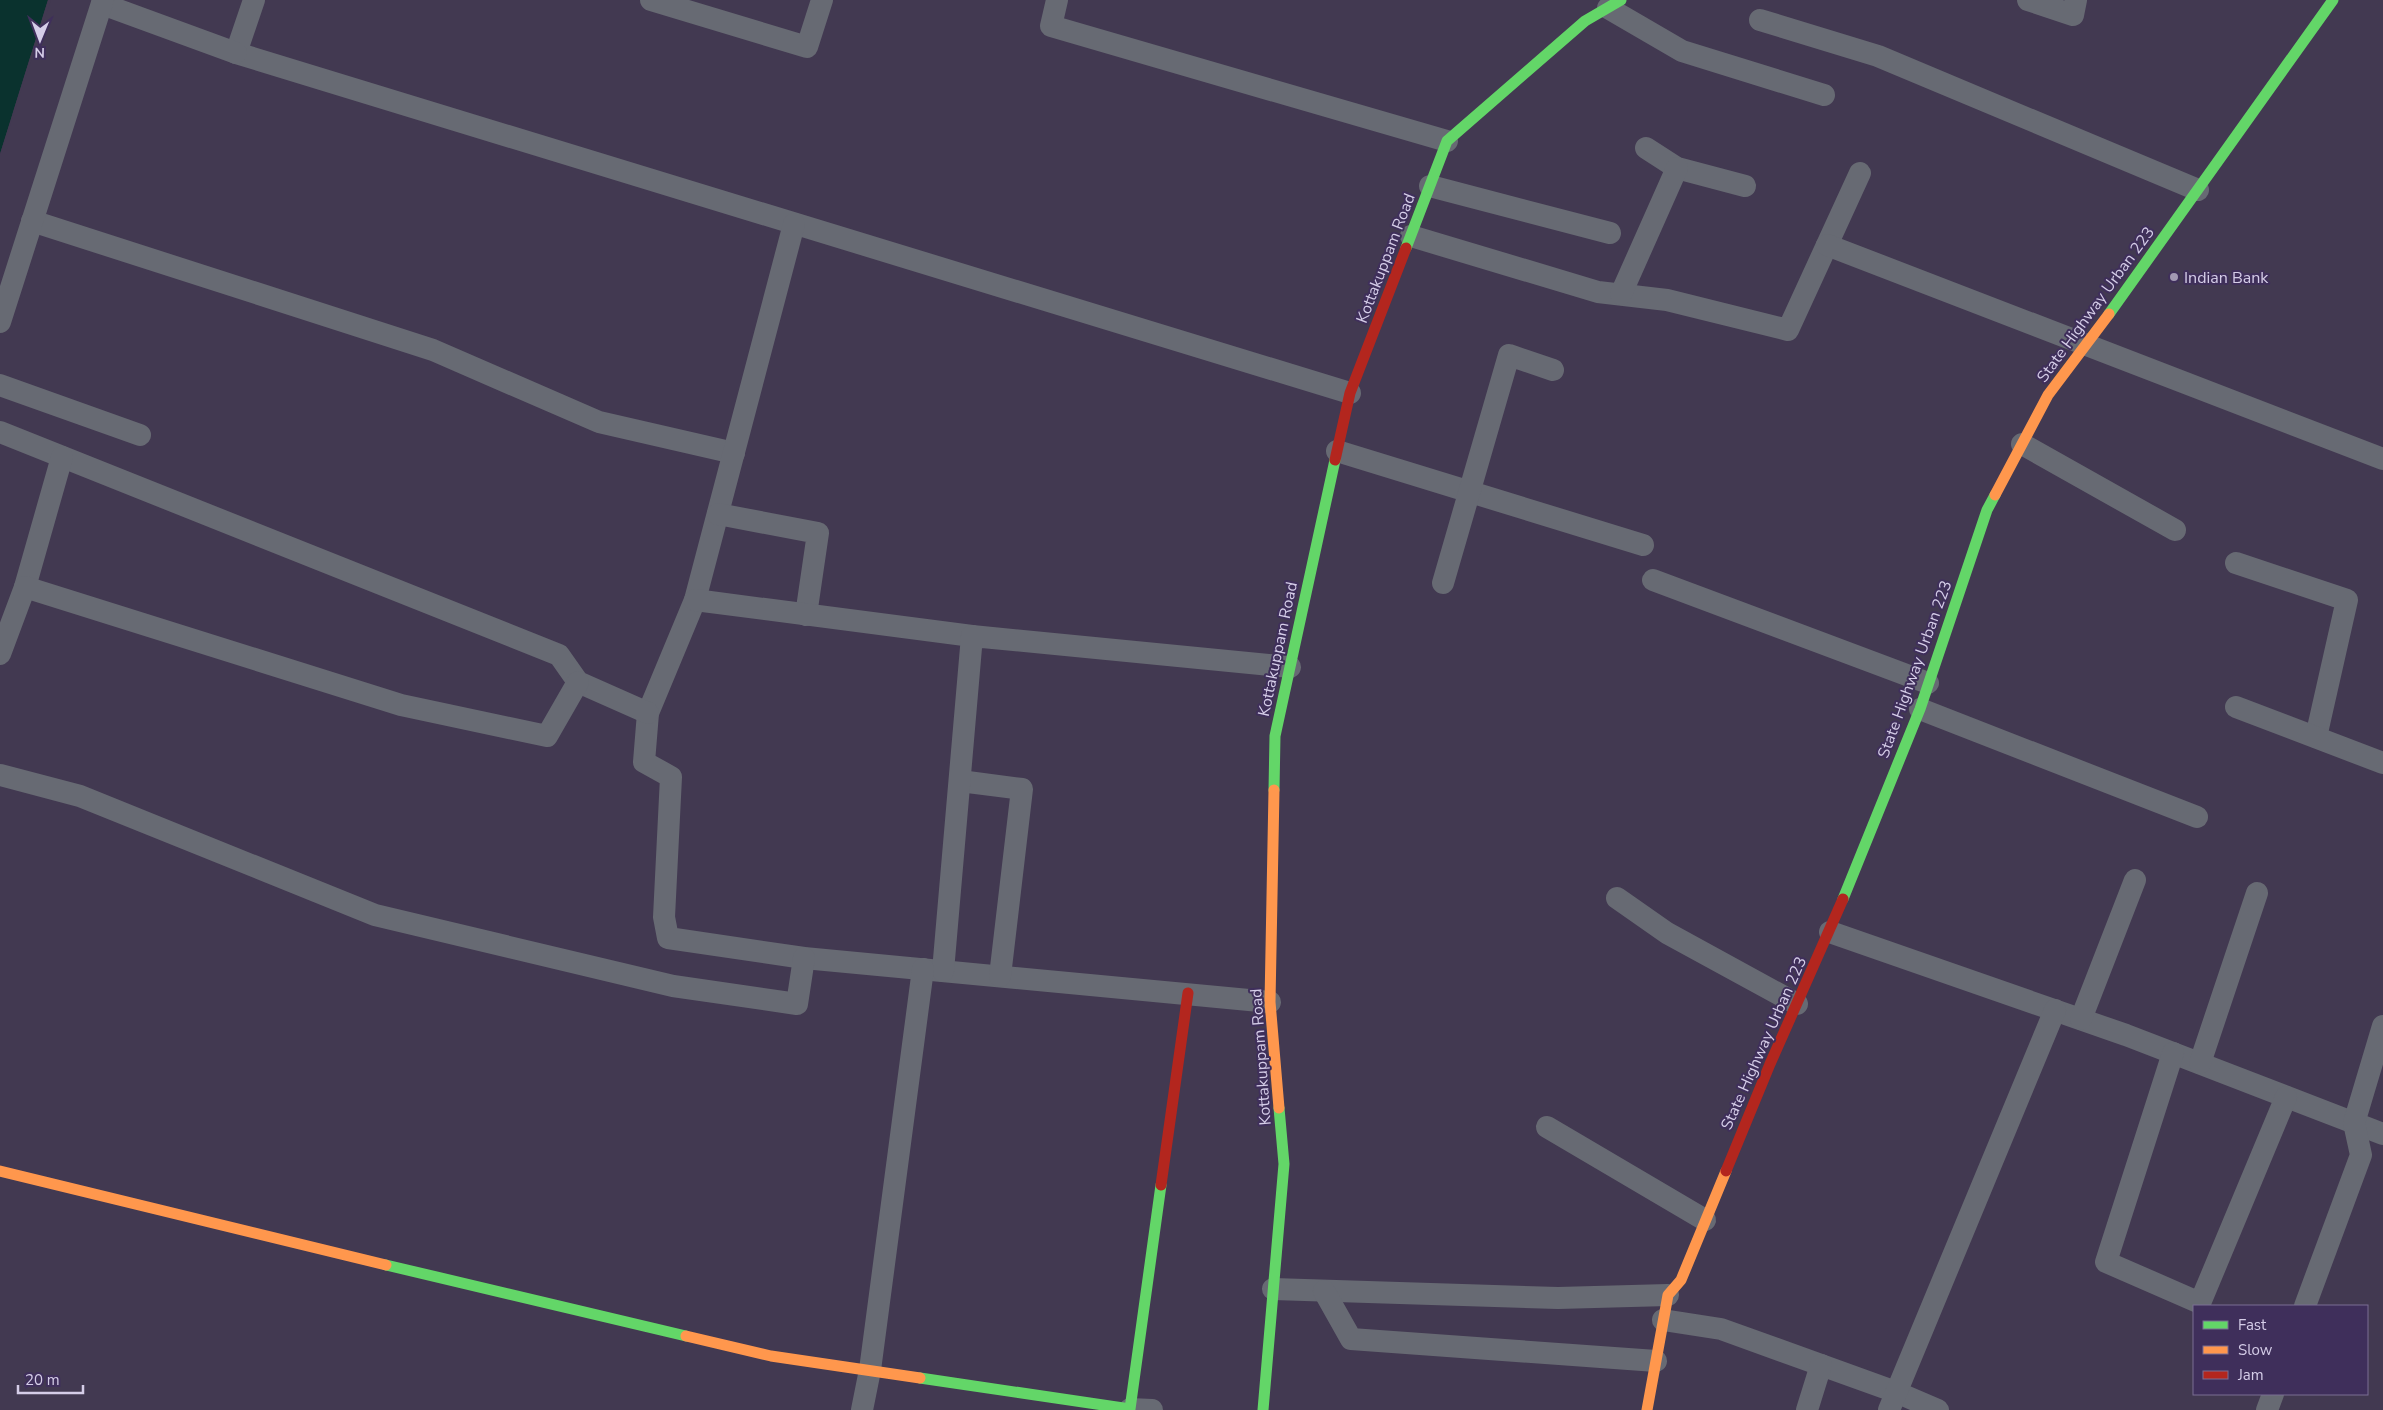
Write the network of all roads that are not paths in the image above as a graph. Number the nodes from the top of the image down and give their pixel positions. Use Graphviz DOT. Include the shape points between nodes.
graph roads {
  1 [pos="254,0"];
  2 [pos="822,0"];
  3 [pos="1057,0"];
  4 [pos="2028,0"];
  5 [pos="2076,0"];
  6 [pos="2333,0"];
  7 [pos="102,2"];
  8 [pos="665,2"];
  9 [pos="1614,4"];
  10 [pos="1760,20"];
  11 [pos="236,53"];
  12 [pos="1824,95"];
  13 [pos="1447,141"];
  14 [pos="1646,148"];
  15 [pos="1678,168"];
  16 [pos="1860,173"];
  17 [pos="1430,186"];
  18 [pos="1745,186"];
  19 [pos="2198,190"];
  20 [pos="32,221"];
  21 [pos="794,224"];
  22 [pos="1610,233"];
  23 [pos="1411,236"];
  24 [pos="1827,245"];
  25 [pos="1621,294"];
  26 [pos="0,322"];
  27 [pos="2087,344"];
  28 [pos="1553,370"];
  29 [pos="0,385"];
  30 [pos="1350,393"];
  31 [pos="0,432"];
  32 [pos="140,435"];
  33 [pos="2022,444"];
  34 [pos="1337,451"];
  35 [pos="734,454"];
  36 [pos="62,457"];
  37 [pos="2383,459"];
  38 [pos="1470,492"];
  39 [pos="718,514"];
  40 [pos="2175,530"];
  41 [pos="1643,545"];
  42 [pos="2236,563"];
  43 [pos="1653,580"];
  44 [pos="1442,583"];
  45 [pos="25,587"];
  46 [pos="695,600"];
  47 [pos="806,615"];
  48 [pos="972,636"];
  49 [pos="0,654"];
  50 [pos="1290,667"];
  51 [pos="578,682"];
  52 [pos="1928,684"];
  53 [pos="2236,707"];
  54 [pos="1920,709"];
  55 [pos="648,713"];
  56 [pos="2316,737"];
  57 [pos="2383,763"];
  58 [pos="0,775"];
  59 [pos="960,781"];
  60 [pos="2197,817"];
  61 [pos="2135,880"];
  62 [pos="2257,893"];
  63 [pos="1617,898"];
  64 [pos="1830,932"];
  65 [pos="804,958"];
  66 [pos="933,970"];
  67 [pos="1000,976"];
  68 [pos="1188,994"];
  69 [pos="1270,1002"];
  70 [pos="1797,1004"];
  71 [pos="2055,1010"];
  72 [pos="2081,1019"];
  73 [pos="2383,1026"];
  74 [pos="2173,1053"];
  75 [pos="2200,1063"];
  76 [pos="2286,1097"];
  77 [pos="2354,1123"];
  78 [pos="1546,1127"];
  79 [pos="2383,1134"];
  80 [pos="0,1171"];
  81 [pos="1705,1220"];
  82 [pos="1273,1289"];
  83 [pos="1324,1291"];
  84 [pos="1668,1295"];
  85 [pos="2305,1305"];
  86 [pos="1663,1320"];
  87 [pos="1656,1361"];
  88 [pos="1821,1364"];
  89 [pos="870,1370"];
  90 [pos="2273,1395"];
  91 [pos="1892,1401"];
  92 [pos="1141,1409"];
  93 [pos="862,1410"];
  94 [pos="1263,1410"];
  95 [pos="1647,1410"];
  96 [pos="1807,1410"];
  97 [pos="1938,1410"];
  98 [pos="2267,1410"];
  1 -- 11 [label="street"];
  2 -- 8 [label="street" via="807,46"];
  3 -- 13 [label="street" via="1051,26"];
  4 -- 5 [label="street" via="2073,16"];
  6 -- 19 [label="street, State Highway Urban 223"];
  7 -- 11 [label="street"];
  7 -- 20 [label="street"];
  9 -- 12 [label="street" via="1682,51"];
  9 -- 13 [label="street, Kottakuppam Road" via="1585,21"];
  10 -- 19 [label="street" via="1878,56"];
  11 -- 21 [label="street"];
  13 -- 17 [label="street, Kottakuppam Road"];
  14 -- 15 [label="street"];
  15 -- 18 [label="street"];
  15 -- 25 [label="street"];
  16 -- 24 [label="street"];
  17 -- 22 [label="street"];
  17 -- 23 [label="street, Kottakuppam Road"];
  19 -- 27 [label="street, State Highway Urban 223"];
  20 -- 26 [label="street"];
  20 -- 35 [label="street" via="433,350 599,422"];
  21 -- 30 [label="street"];
  21 -- 35 [label="street"];
  23 -- 25 [label="street" via="1598,292"];
  23 -- 30 [label="street, Kottakuppam Road"];
  24 -- 25 [label="street" via="1788,330 1667,300"];
  24 -- 27 [label="street"];
  27 -- 33 [label="street, State Highway Urban 223" via="2048,395"];
  27 -- 37 [label="street"];
  28 -- 38 [label="street" via="1509,355"];
  29 -- 32 [label="street"];
  30 -- 34 [label="street, Kottakuppam Road"];
  31 -- 36 [label="street"];
  33 -- 40 [label="street"];
  33 -- 52 [label="street, State Highway Urban 223" via="1987,510"];
  34 -- 38 [label="street"];
  34 -- 50 [label="street, Kottakuppam Road"];
  35 -- 39 [label="street"];
  36 -- 45 [label="street"];
  36 -- 51 [label="street" via="559,654"];
  38 -- 41 [label="street"];
  38 -- 44 [label="street"];
  39 -- 46 [label="street"];
  39 -- 47 [label="street" via="818,533"];
  42 -- 56 [label="street" via="2347,600"];
  43 -- 52 [label="street"];
  45 -- 49 [label="street"];
  45 -- 51 [label="street" via="401,705 548,736"];
  46 -- 47 [label="street"];
  46 -- 55 [label="street"];
  47 -- 48 [label="street"];
  48 -- 50 [label="street"];
  48 -- 59 [label="street"];
  50 -- 69 [label="street, Kottakuppam Road" via="1275,736"];
  51 -- 55 [label="street"];
  52 -- 54 [label="street, State Highway Urban 223"];
  53 -- 56 [label="street"];
  54 -- 60 [label="street"];
  54 -- 64 [label="street, State Highway Urban 223"];
  55 -- 65 [label="street" via="644,762 671,777 664,916 668,938"];
  56 -- 57 [label="street"];
  58 -- 65 [label="street" via="80,796 375,915 673,986 797,1004"];
  59 -- 66 [label="street"];
  59 -- 67 [label="street" via="1022,789"];
  61 -- 72 [label="street"];
  62 -- 75 [label="street"];
  63 -- 70 [label="street" via="1667,933"];
  64 -- 70 [label="street, State Highway Urban 223"];
  64 -- 71 [label="street"];
  65 -- 66 [label="street"];
  66 -- 67 [label="street"];
  66 -- 89 [label="street"];
  67 -- 68 [label="street"];
  68 -- 69 [label="street"];
  68 -- 92 [label="street"];
  69 -- 82 [label="street, Kottakuppam Road" via="1284,1164"];
  70 -- 81 [label="street, State Highway Urban 223"];
  71 -- 72 [label="street"];
  71 -- 91 [label="street"];
  72 -- 74 [label="street"];
  73 -- 77 [label="street"];
  74 -- 75 [label="street"];
  74 -- 76 [label="street" via="2106,1262 2200,1303"];
  75 -- 76 [label="street"];
  76 -- 77 [label="street"];
  77 -- 79 [label="street"];
  77 -- 85 [label="street" via="2361,1155"];
  78 -- 81 [label="street"];
  80 -- 89 [label="street" via="771,1356"];
  81 -- 84 [label="street, State Highway Urban 223" via="1680,1280"];
  82 -- 83 [label="street"];
  82 -- 94 [label="street, Kottakuppam Road"];
  83 -- 84 [label="street" via="1558,1298"];
  83 -- 87 [label="street" via="1351,1339"];
  84 -- 86 [label="street, State Highway Urban 223"];
  86 -- 87 [label="street, State Highway Urban 223"];
  86 -- 88 [label="street" via="1721,1328"];
  87 -- 95 [label="street, State Highway Urban 223"];
  88 -- 91 [label="street"];
  88 -- 96 [label="street"];
  89 -- 92 [label="street"];
  89 -- 93 [label="street"];
  90 -- 98 [label="street"];
  91 -- 97 [label="street"];
}
